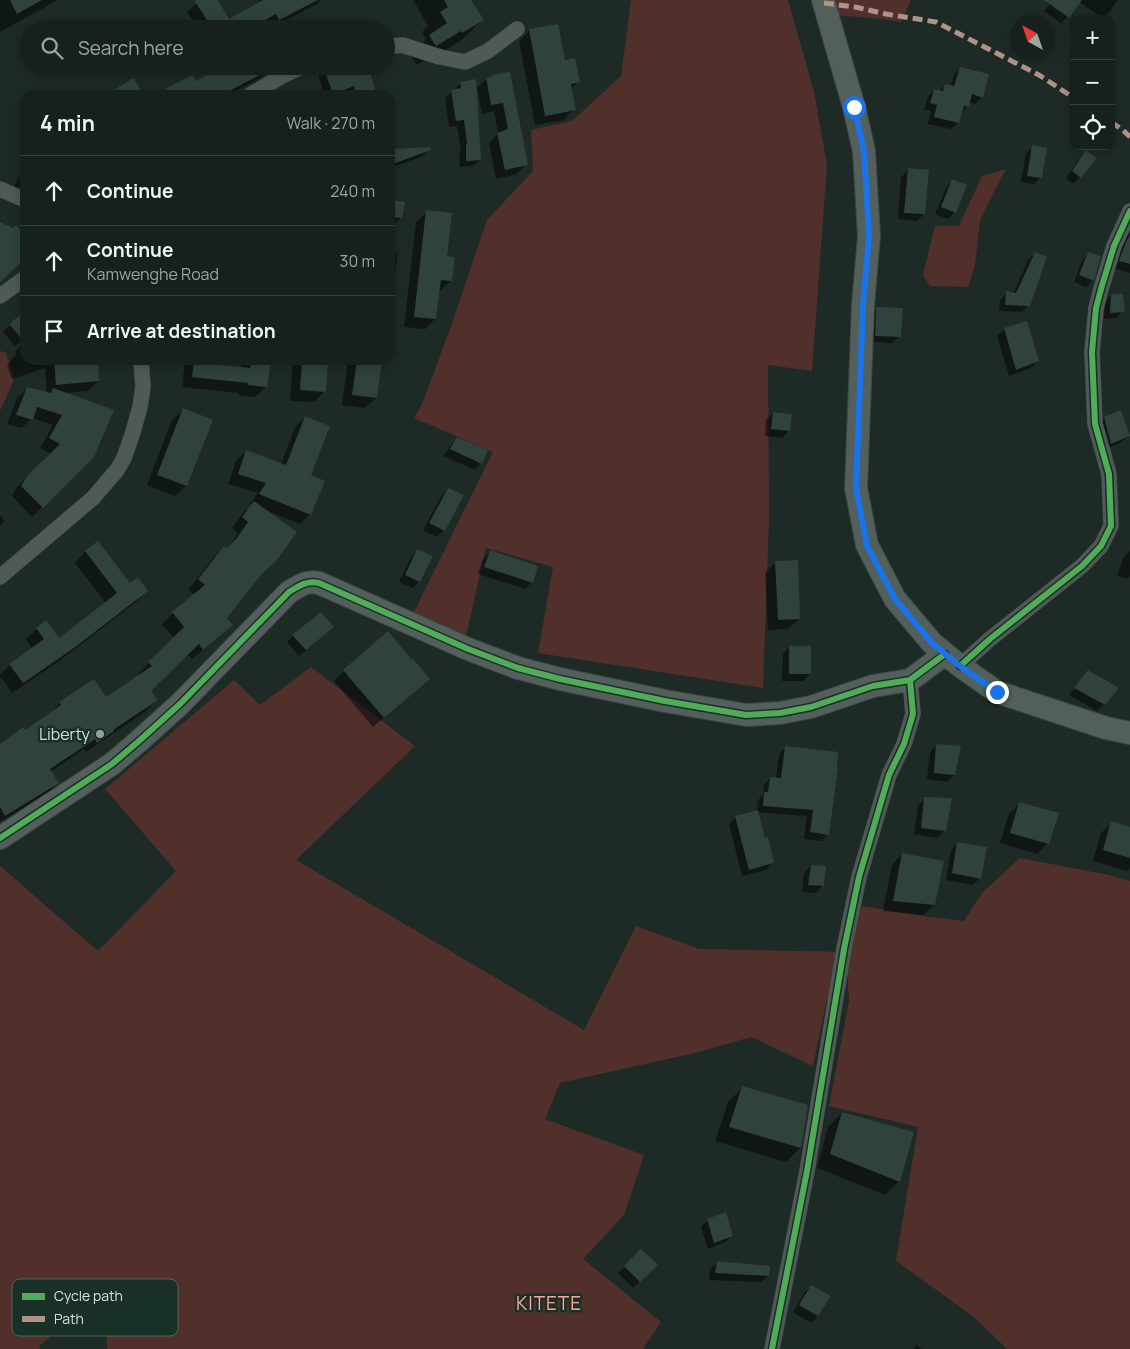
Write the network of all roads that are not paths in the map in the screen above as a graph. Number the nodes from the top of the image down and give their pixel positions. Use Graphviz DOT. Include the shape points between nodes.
graph roads {
  1 [pos="823,0"];
  2 [pos="517,29"];
  3 [pos="395,46"];
  4 [pos="284,75"];
  5 [pos="258,90"];
  6 [pos="0,189"];
  7 [pos="20,198"];
  8 [pos="1130,211"];
  9 [pos="20,282"];
  10 [pos="0,296"];
  11 [pos="142,365"];
  12 [pos="0,577"];
  13 [pos="945,654"];
  14 [pos="910,680"];
  15 [pos="1130,733"];
  16 [pos="0,838"];
  17 [pos="772,1349"];
  1 -- 13 [label="street" via="864,151 869,236 856,488 867,546 895,599"];
  2 -- 3 [label="street" via="488,51 465,62"];
  4 -- 5 [label="street"];
  6 -- 7 [label="street"];
  8 -- 13 [label="street" via="1114,246 1101,289 1092,352 1095,424 1109,474 1111,526 1101,546 1082,566 990,640"];
  9 -- 10 [label="street"];
  11 -- 12 [label="street" via="140,407 117,470 93,498"];
  13 -- 14 [label="street"];
  13 -- 15 [label="street" via="997,692"];
  14 -- 16 [label="street" via="873,686 811,707 780,713 736,713 617,691 518,668 319,583 310,582 289,592 180,704 112,764"];
  14 -- 17 [label="street" via="914,714 889,775 859,877"];
}
